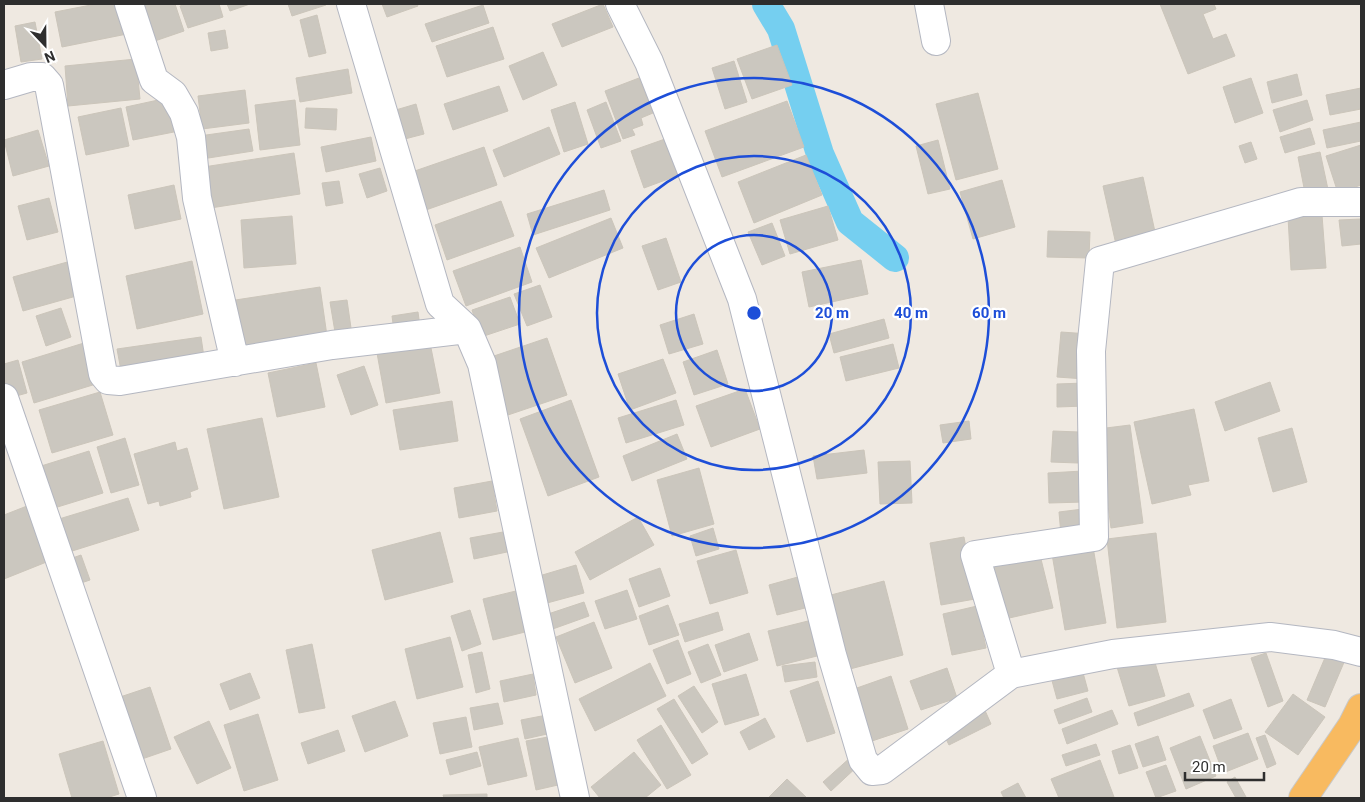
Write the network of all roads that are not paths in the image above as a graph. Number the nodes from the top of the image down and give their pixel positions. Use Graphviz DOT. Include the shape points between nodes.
graph roads {
  1 [pos="129,4"];
  2 [pos="352,4"];
  3 [pos="620,4"];
  4 [pos="928,4"];
  5 [pos="936,41"];
  6 [pos="4,85"];
  7 [pos="1361,202"];
  8 [pos="467,329"];
  9 [pos="234,362"];
  10 [pos="4,398"];
  11 [pos="1361,652"];
  12 [pos="1012,674"];
  13 [pos="1358,724"];
  14 [pos="142,798"];
  15 [pos="575,798"];
  16 [pos="1304,798"];
  1 -- 9 [label="street" via="154,80 173,94 184,113 191,137 197,198"];
  2 -- 8 [label="street" via="440,304"];
  3 -- 12 [label="street" via="649,62 742,299 832,655 863,760 872,771 882,770"];
  4 -- 5 [label="street"];
  6 -- 9 [label="street" via="42,77 49,85 103,374 108,380 120,381"];
  7 -- 12 [label="street" via="1301,202 1100,261 1091,351 1094,537 975,555"];
  8 -- 9 [label="street" via="332,345"];
  8 -- 15 [label="street" via="482,364"];
  10 -- 14 [label="street"];
  11 -- 12 [label="street" via="1334,645 1270,637 1113,654"];
  13 -- 16 [label="highway"];
}
